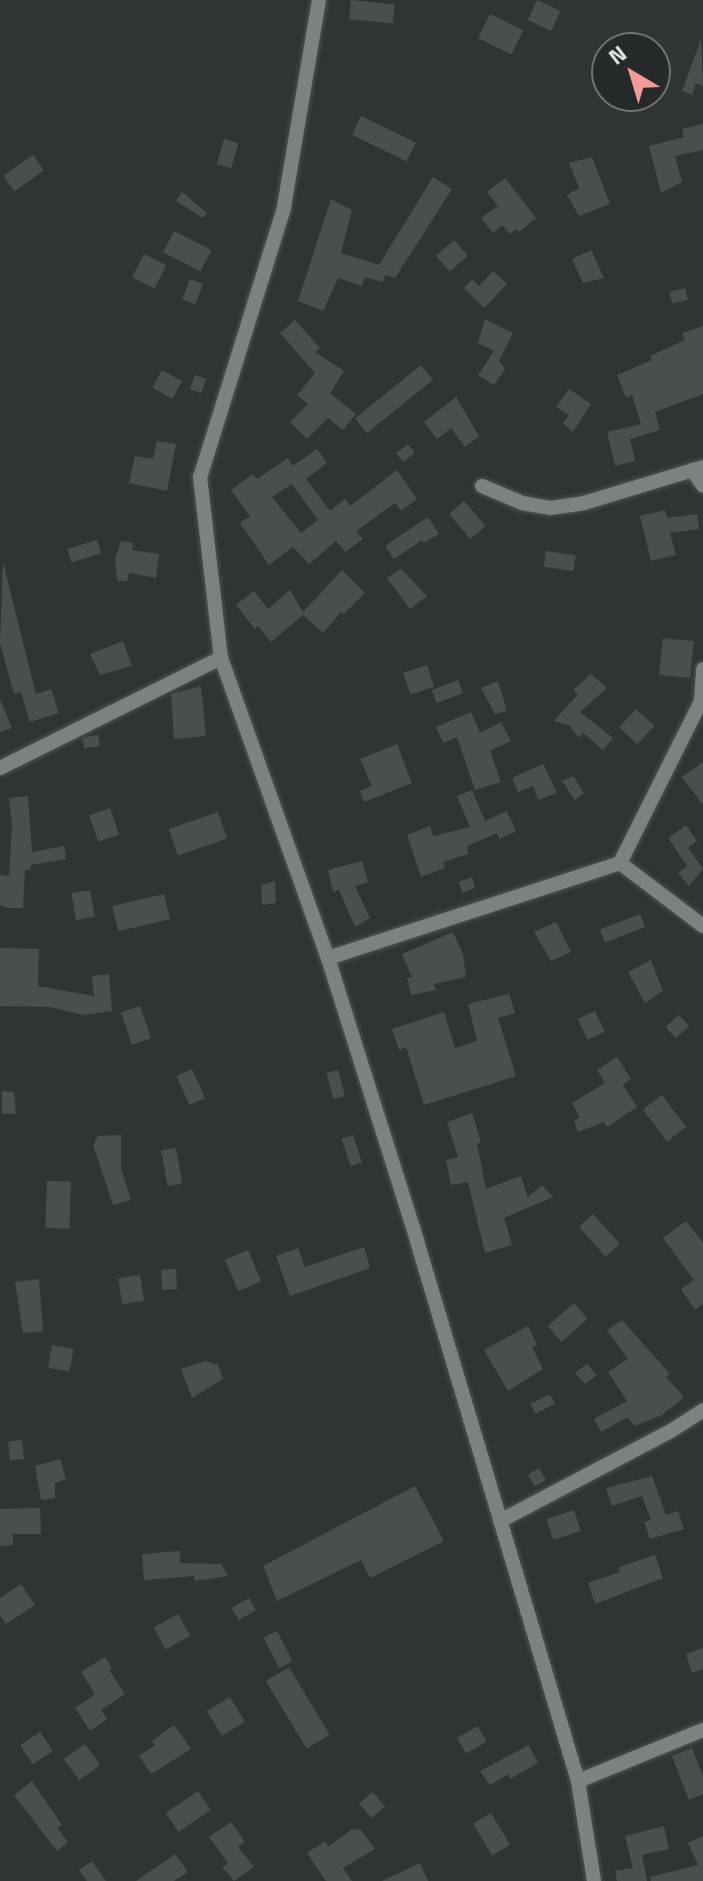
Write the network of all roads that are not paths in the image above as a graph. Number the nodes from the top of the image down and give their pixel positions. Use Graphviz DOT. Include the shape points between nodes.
graph roads {
  1 [pos="319,0"];
  2 [pos="698,468"];
  3 [pos="482,486"];
  4 [pos="703,486"];
  5 [pos="221,658"];
  6 [pos="703,669"];
  7 [pos="0,768"];
  8 [pos="620,863"];
  9 [pos="703,926"];
  10 [pos="328,958"];
  11 [pos="703,1410"];
  12 [pos="500,1521"];
  13 [pos="703,1730"];
  14 [pos="578,1781"];
  15 [pos="594,1881"];
  1 -- 5 [label="street" via="284,208 200,477"];
  2 -- 3 [label="street" via="584,503 550,508"];
  2 -- 4 [label="street"];
  5 -- 7 [label="street"];
  5 -- 10 [label="street"];
  6 -- 8 [label="street" via="701,701"];
  8 -- 9 [label="street"];
  8 -- 10 [label="street"];
  10 -- 12 [label="street"];
  11 -- 12 [label="street"];
  12 -- 14 [label="street"];
  13 -- 14 [label="street"];
  14 -- 15 [label="street"];
}
